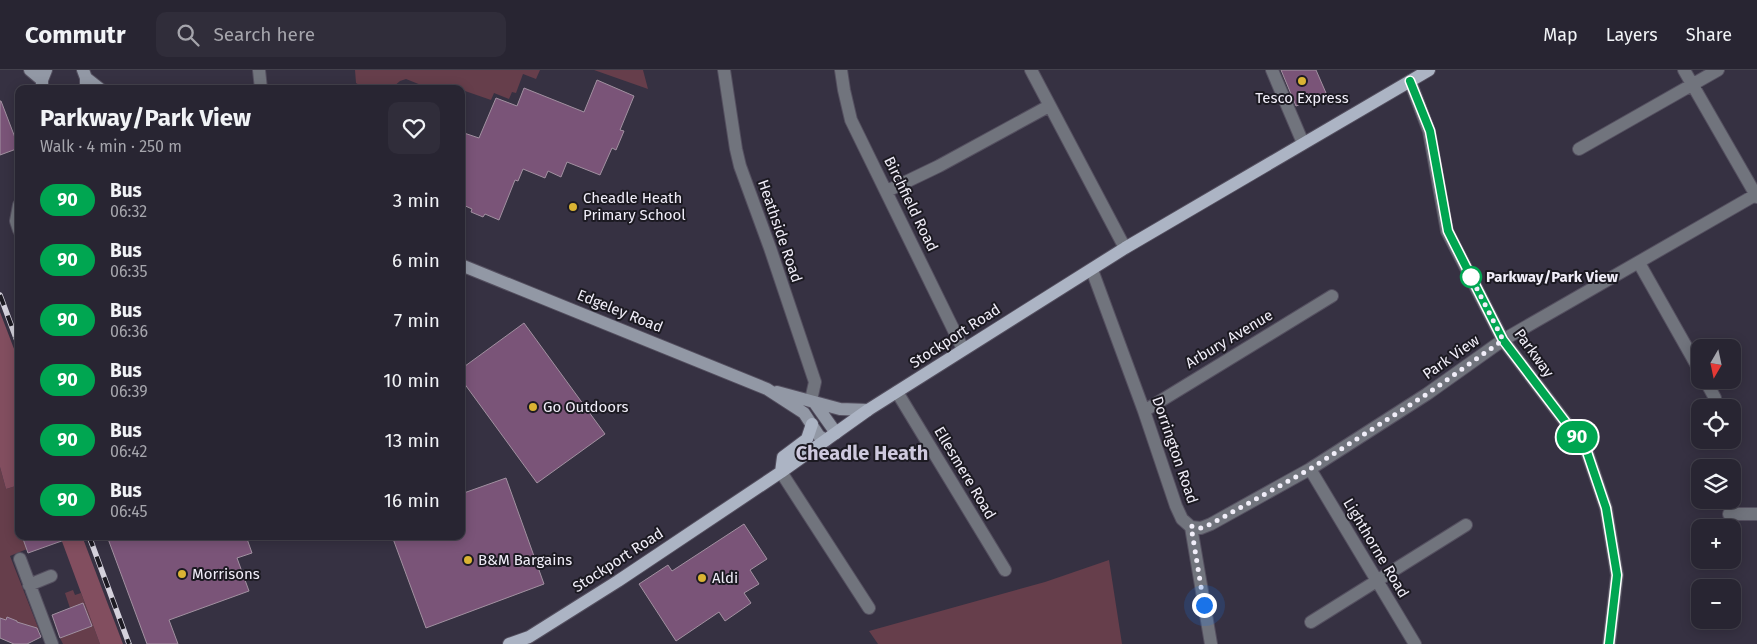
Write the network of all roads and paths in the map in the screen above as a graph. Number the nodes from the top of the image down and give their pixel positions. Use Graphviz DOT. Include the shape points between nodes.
graph roads {
  1 [pos="30,70"];
  2 [pos="259,70"];
  3 [pos="724,70"];
  4 [pos="841,70"];
  5 [pos="1031,70"];
  6 [pos="1272,70"];
  7 [pos="1429,70"];
  8 [pos="1684,70"];
  9 [pos="1718,70"];
  10 [pos="43,80"];
  11 [pos="1410,81"];
  12 [pos="260,85"];
  13 [pos="1692,85"];
  14 [pos="1049,106"];
  15 [pos="1303,143"];
  16 [pos="1578,149"];
  17 [pos="887,191"];
  18 [pos="1756,195"];
  19 [pos="1125,248"];
  20 [pos="1639,263"];
  21 [pos="465,266"];
  22 [pos="1092,270"];
  23 [pos="1332,296"];
  24 [pos="1503,340"];
  25 [pos="963,349"];
  26 [pos="1691,355"];
  27 [pos="767,389"];
  28 [pos="1710,389"];
  29 [pos="898,392"];
  30 [pos="1715,398"];
  31 [pos="813,401"];
  32 [pos="868,410"];
  33 [pos="1144,411"];
  34 [pos="812,424"];
  35 [pos="831,436"];
  36 [pos="1310,469"];
  37 [pos="781,472"];
  38 [pos="1729,514"];
  39 [pos="1757,514"];
  40 [pos="1191,526"];
  41 [pos="1466,526"];
  42 [pos="20,559"];
  43 [pos="1005,570"];
  44 [pos="51,576"];
  45 [pos="1377,582"];
  46 [pos="30,585"];
  47 [pos="869,608"];
  48 [pos="1311,622"];
  49 [pos="52,644"];
  50 [pos="509,644"];
  51 [pos="1211,644"];
  52 [pos="1415,644"];
  53 [pos="1609,644"];
  1 -- 10 [label="main road"];
  2 -- 12 [label="street"];
  3 -- 31 [label="street, Heathside Road" via="740,166 815,382"];
  4 -- 17 [label="street, Birchfield Road" via="851,120"];
  5 -- 14 [label="street"];
  6 -- 15 [label="street"];
  7 -- 11 [label="main road, Stockport Road"];
  8 -- 13 [label="street"];
  9 -- 13 [label="street"];
  11 -- 15 [label="main road, Stockport Road"];
  11 -- 24 [label="street, Parkway" via="1430,131 1448,231"];
  13 -- 16 [label="street"];
  13 -- 18 [label="street"];
  14 -- 17 [label="street"];
  14 -- 19 [label="street"];
  15 -- 19 [label="main road, Stockport Road"];
  17 -- 25 [label="street, Birchfield Road"];
  18 -- 20 [label="street, Park View"];
  19 -- 22 [label="main road, Stockport Road"];
  20 -- 24 [label="street, Park View"];
  20 -- 26 [label="street"];
  21 -- 27 [label="main road, Edgeley Road"];
  22 -- 25 [label="main road, Stockport Road"];
  22 -- 33 [label="street, Dorrington Road"];
  23 -- 33 [label="street, Arbury Avenue"];
  24 -- 36 [label="street, Park View" via="1427,394"];
  24 -- 53 [label="street, Parkway" via="1586,449 1606,508 1617,575"];
  25 -- 29 [label="main road, Stockport Road"];
  27 -- 31 [label="main road, Edgeley Road"];
  27 -- 34 [label="main road, Edgeley Road" via="804,413"];
  28 -- 30 [label="street"];
  29 -- 32 [label="main road, Stockport Road"];
  29 -- 43 [label="street, Ellesmere Road"];
  31 -- 32 [label="main road, Edgeley Road" via="840,409"];
  31 -- 35 [label="main road"];
  32 -- 35 [label="main road, Stockport Road"];
  33 -- 40 [label="street, Dorrington Road" via="1176,506 1182,519"];
  34 -- 35 [label="main road, Edgeley Road" via="819,436"];
  34 -- 37 [label="main road" via="807,439 784,458"];
  35 -- 37 [label="main road, Stockport Road"];
  36 -- 40 [label="street, Park View" via="1211,524 1201,528"];
  36 -- 45 [label="street, Lighthorne Road"];
  37 -- 47 [label="street"];
  37 -- 50 [label="main road, Stockport Road" via="618,581 529,637"];
  38 -- 39 [label="street"];
  40 -- 51 [label="street, Dorrington Road"];
  41 -- 45 [label="street"];
  42 -- 46 [label="street"];
  44 -- 46 [label="street"];
  45 -- 48 [label="street"];
  45 -- 52 [label="street, Lighthorne Road"];
  46 -- 49 [label="street"];
}
